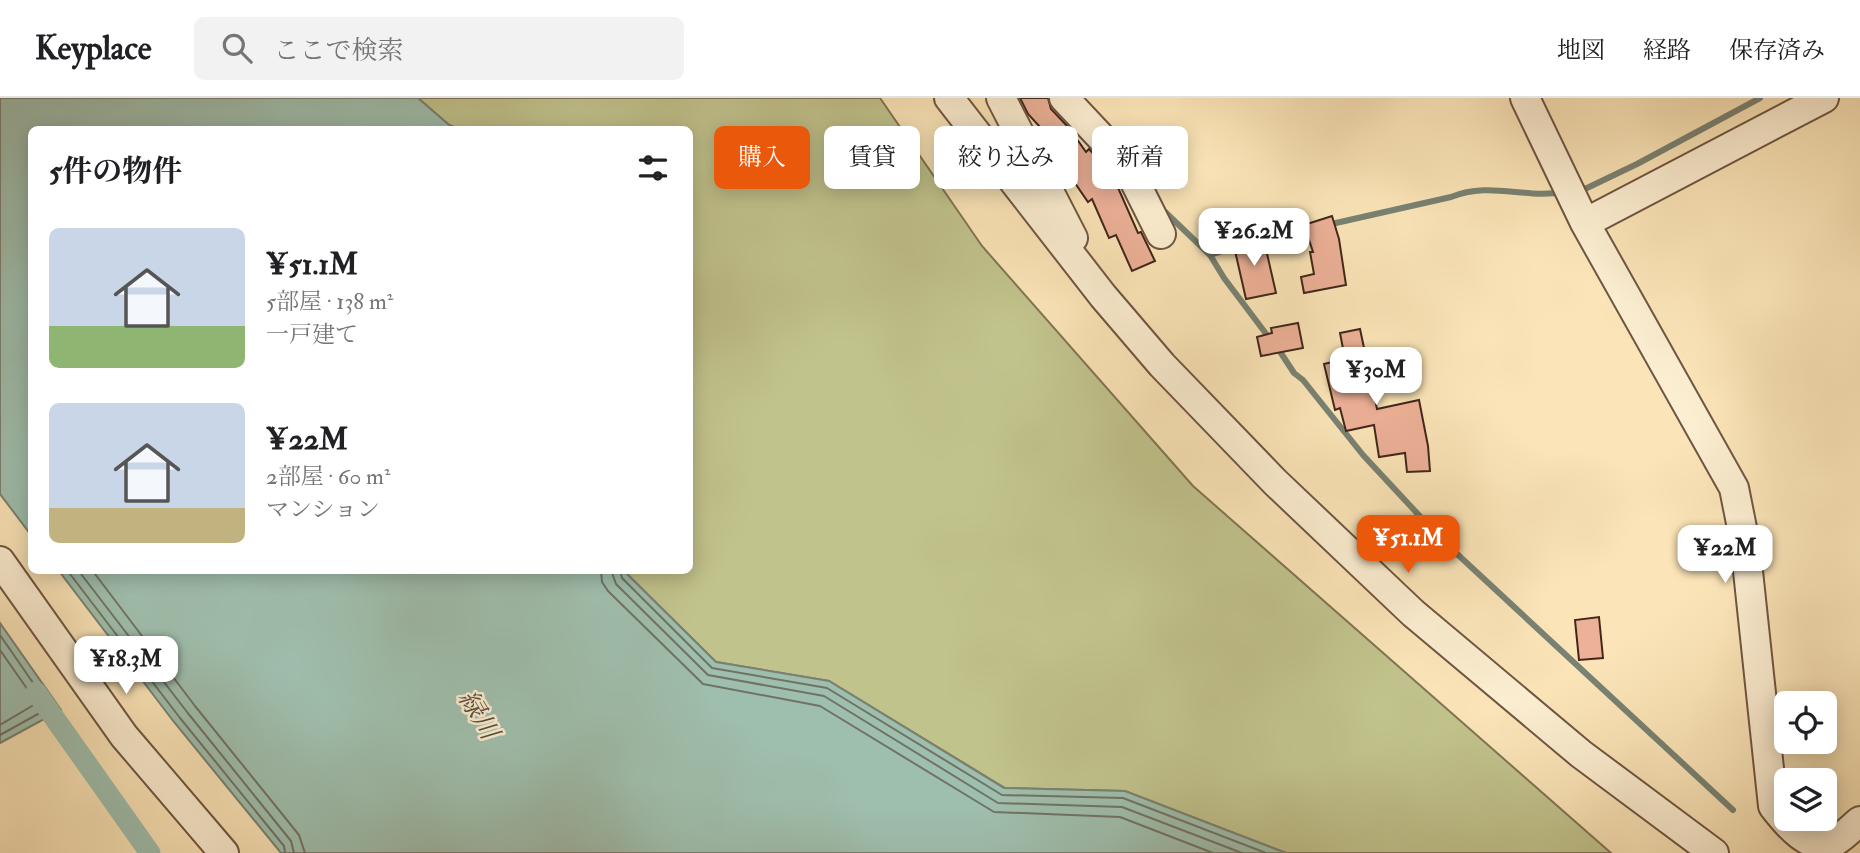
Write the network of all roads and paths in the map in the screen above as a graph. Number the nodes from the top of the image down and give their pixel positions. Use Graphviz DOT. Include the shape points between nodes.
graph roads {
  1 [pos="949,98"];
  2 [pos="1001,98"];
  3 [pos="1064,98"];
  4 [pos="1525,98"];
  5 [pos="1824,98"];
  6 [pos="1585,223"];
  7 [pos="1161,234"];
  8 [pos="1103,296"];
  9 [pos="0,561"];
  10 [pos="1860,821"];
  11 [pos="224,853"];
  12 [pos="1714,853"];
  1 -- 8 [label="street"];
  2 -- 8 [label="street"];
  3 -- 7 [label="street" via="1126,164"];
  4 -- 6 [label="street"];
  5 -- 6 [label="street"];
  6 -- 10 [label="street" via="1734,488 1745,543 1773,806 1792,830 1817,846 1833,844"];
  8 -- 12 [label="street" via="1161,365 1275,482 1413,613 1581,754"];
  9 -- 11 [label="street" via="124,736"];
}
